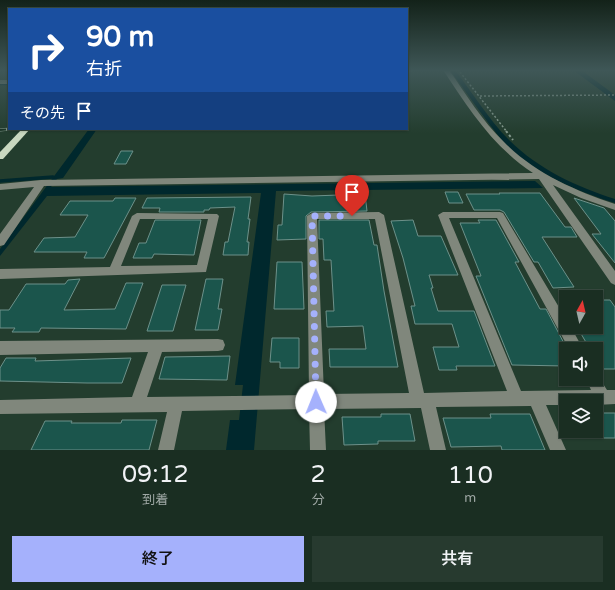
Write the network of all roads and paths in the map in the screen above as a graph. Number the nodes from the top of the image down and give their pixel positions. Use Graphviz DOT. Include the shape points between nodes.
graph roads {
  1 [pos="462,91"];
  2 [pos="475,91"];
  3 [pos="615,95"];
  4 [pos="479,96"];
  5 [pos="25,130"];
  6 [pos="519,145"];
  7 [pos="0,157"];
  8 [pos="542,176"];
  9 [pos="41,183"];
  10 [pos="0,187"];
  11 [pos="615,207"];
  12 [pos="0,242"];
  13 [pos="114,270"];
  14 [pos="0,274"];
  15 [pos="615,280"];
  16 [pos="572,342"];
  17 [pos="218,345"];
  18 [pos="157,346"];
  19 [pos="0,348"];
  20 [pos="599,386"];
  21 [pos="609,397"];
  22 [pos="517,398"];
  23 [pos="535,398"];
  24 [pos="423,400"];
  25 [pos="316,402"];
  26 [pos="176,404"];
  27 [pos="137,405"];
  28 [pos="0,407"];
  29 [pos="166,450"];
  30 [pos="318,450"];
  31 [pos="438,450"];
  32 [pos="558,450"];
  1 -- 8 [label="street" via="500,142 521,162"];
  2 -- 4 [label="path"];
  3 -- 4 [label="path"];
  4 -- 6 [label="path"];
  5 -- 7 [label="main road"];
  8 -- 9 [label="street"];
  8 -- 11 [label="street" via="594,201"];
  8 -- 15 [label="street"];
  9 -- 10 [label="street"];
  9 -- 12 [label="street"];
  13 -- 13 [label="street" via="202,269 214,216 137,216"];
  13 -- 14 [label="street"];
  16 -- 22 [label="street" via="500,215 443,215"];
  17 -- 18 [label="street"];
  18 -- 19 [label="street"];
  18 -- 27 [label="street"];
  20 -- 21 [label="street"];
  21 -- 23 [label="street"];
  22 -- 23 [label="street"];
  22 -- 24 [label="street"];
  23 -- 32 [label="street"];
  24 -- 25 [label="street"];
  24 -- 25 [label="street" via="379,216 312,216"];
  24 -- 31 [label="street"];
  25 -- 26 [label="street"];
  25 -- 30 [label="street"];
  26 -- 27 [label="street"];
  26 -- 29 [label="street"];
  27 -- 28 [label="street"];
}
